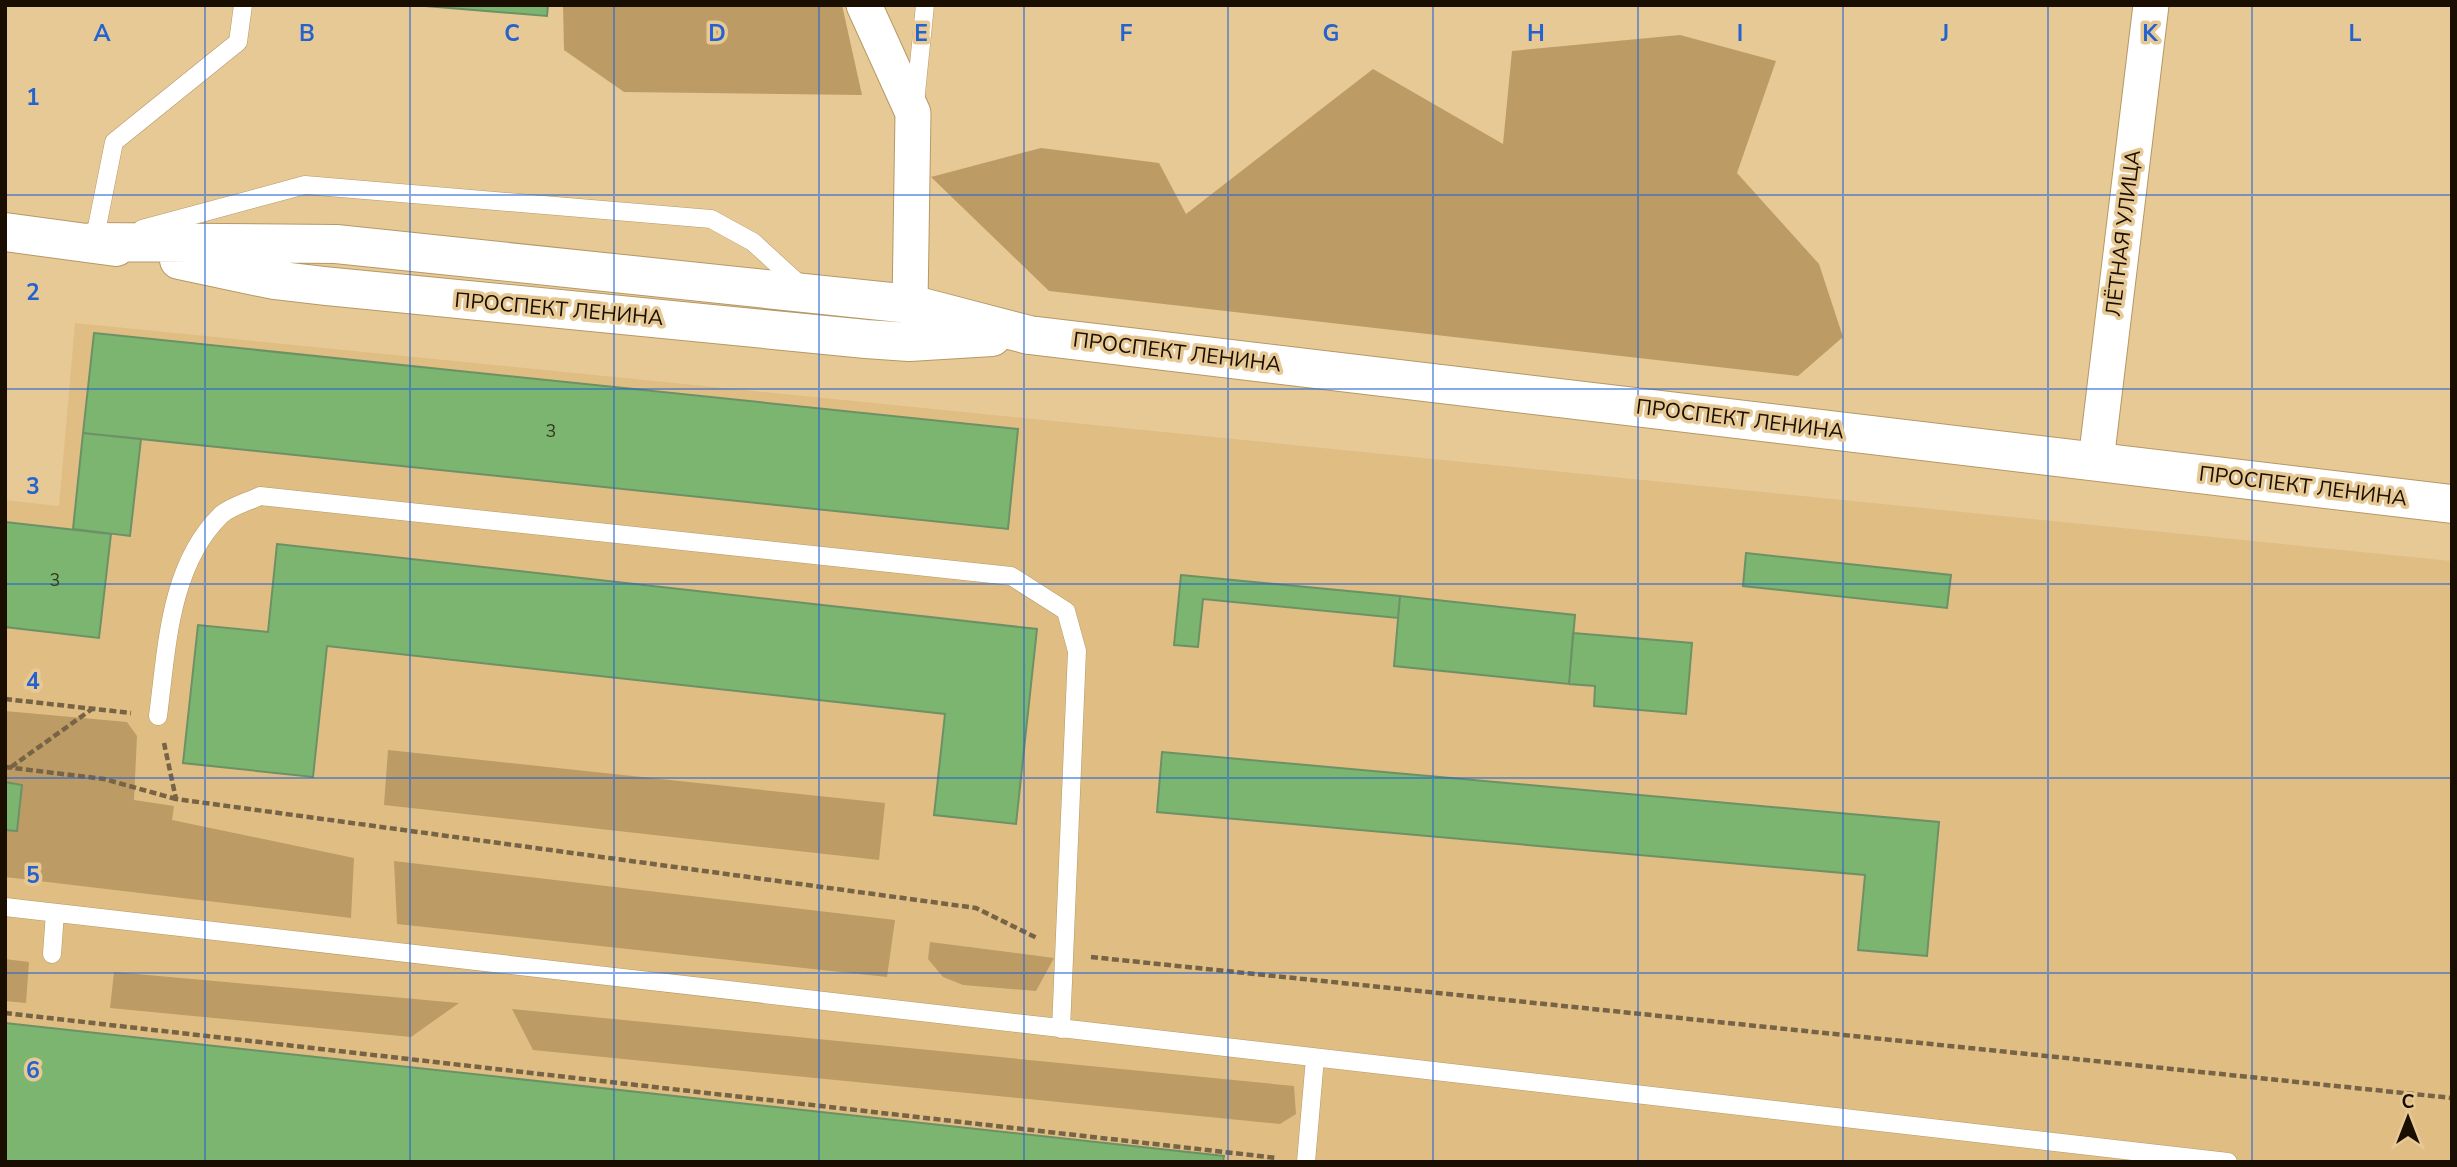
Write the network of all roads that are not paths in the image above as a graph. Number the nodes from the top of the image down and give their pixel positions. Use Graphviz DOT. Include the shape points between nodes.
graph roads {
  1 [pos="243,5"];
  2 [pos="864,5"];
  3 [pos="925,5"];
  4 [pos="2151,5"];
  5 [pos="914,113"];
  6 [pos="5,232"];
  7 [pos="92,242"];
  8 [pos="336,244"];
  9 [pos="325,286"];
  10 [pos="762,300"];
  11 [pos="910,304"];
  12 [pos="1029,335"];
  13 [pos="866,338"];
  14 [pos="2096,461"];
  15 [pos="2452,504"];
  16 [pos="158,716"];
  17 [pos="5,907"];
  18 [pos="55,913"];
  19 [pos="52,954"];
  20 [pos="1061,1028"];
  21 [pos="1315,1058"];
  22 [pos="1306,1162"];
  23 [pos="2228,1162"];
  1 -- 7 [label="lane" via="237,42 114,142"];
  2 -- 5 [label="street"];
  3 -- 5 [label="lane"];
  4 -- 14 [label="street, ЛЁТНАЯ УЛИЦА"];
  5 -- 11 [label="street"];
  6 -- 7 [label="street, ПРОСПЕКТ ЛЕНИНА"];
  7 -- 8 [label="street, ПРОСПЕКТ ЛЕНИНА"];
  7 -- 9 [label="street, ПРОСПЕКТ ЛЕНИНА" via="274,280"];
  7 -- 10 [label="lane" via="306,185 711,219 753,242"];
  8 -- 9 [label="street" via="312,254 306,264 308,274"];
  8 -- 10 [label="street, ПРОСПЕКТ ЛЕНИНА"];
  9 -- 10 [label="street, ПРОСПЕКТ ЛЕНИНА"];
  10 -- 11 [label="street, ПРОСПЕКТ ЛЕНИНА" via="814,296"];
  10 -- 13 [label="street, ПРОСПЕКТ ЛЕНИНА"];
  11 -- 12 [label="street, ПРОСПЕКТ ЛЕНИНА"];
  11 -- 13 [label="street" via="903,319 890,330"];
  12 -- 13 [label="street, ПРОСПЕКТ ЛЕНИНА" via="909,342"];
  12 -- 14 [label="street, ПРОСПЕКТ ЛЕНИНА"];
  14 -- 15 [label="street, ПРОСПЕКТ ЛЕНИНА"];
  16 -- 20 [label="lane" via="170,627 189,556 223,513 260,496 1011,576 1066,611 1077,651"];
  17 -- 18 [label="lane"];
  18 -- 19 [label="lane"];
  18 -- 20 [label="lane"];
  20 -- 21 [label="lane"];
  21 -- 22 [label="lane"];
  21 -- 23 [label="lane"];
}
